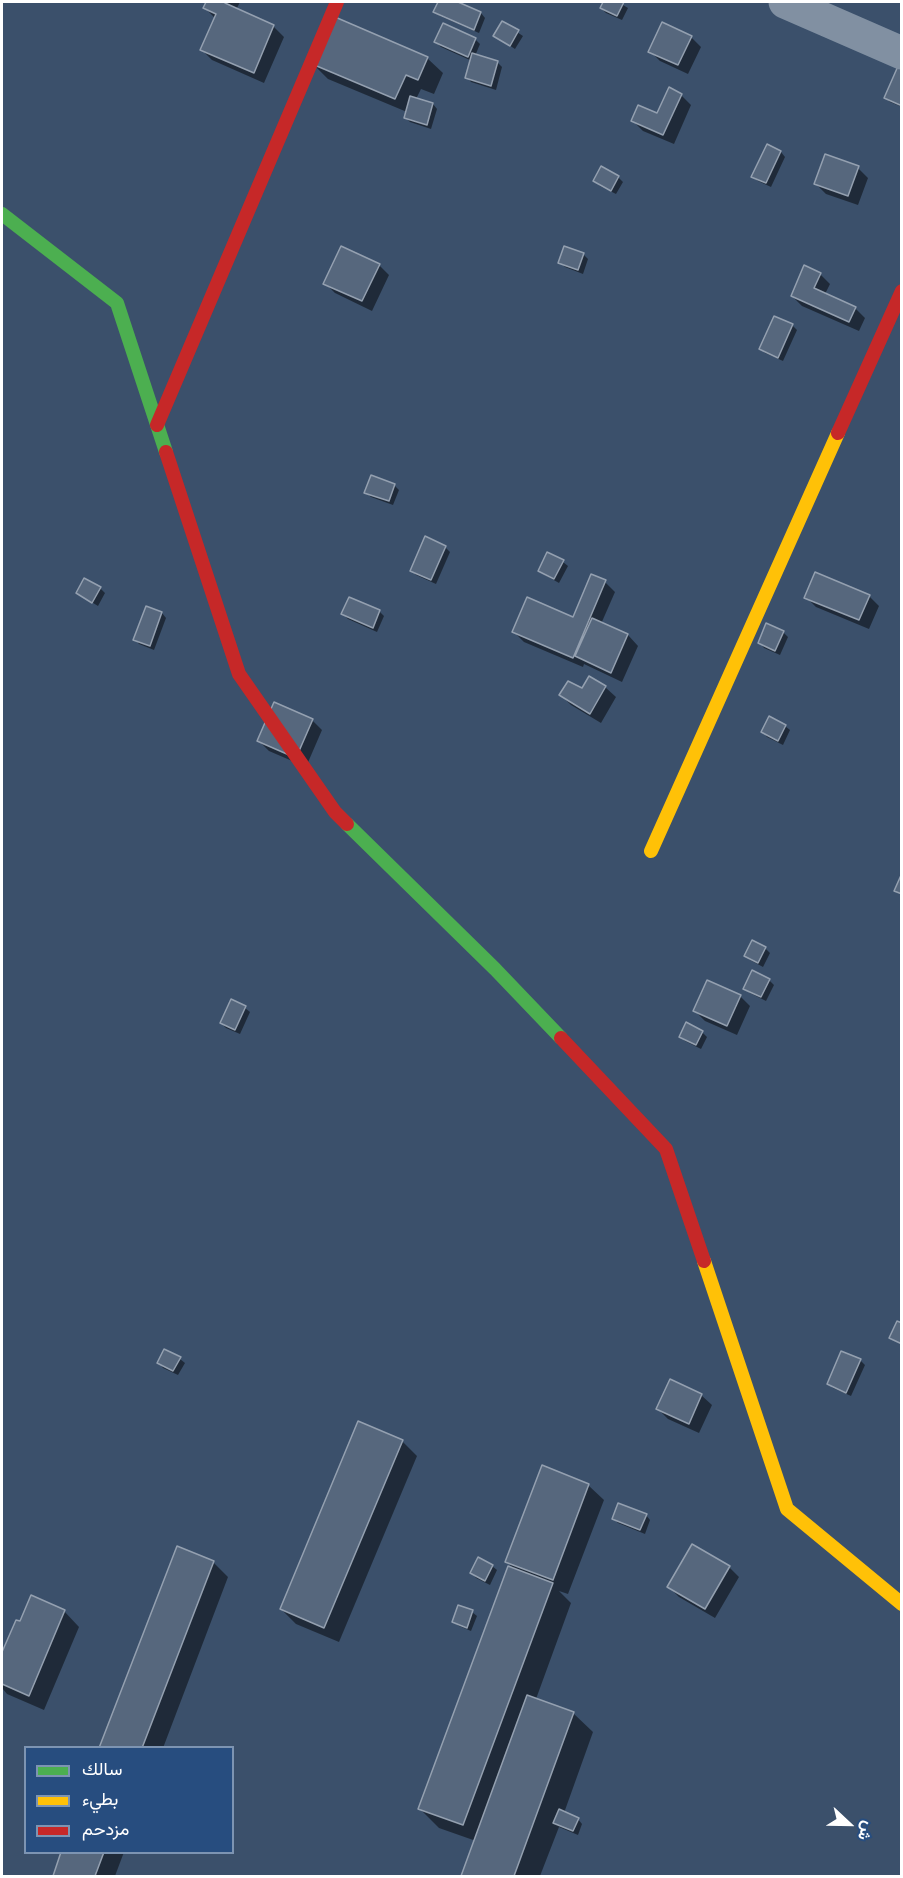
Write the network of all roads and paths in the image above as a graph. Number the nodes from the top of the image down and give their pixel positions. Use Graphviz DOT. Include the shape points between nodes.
graph roads {
  1 [pos="337,2"];
  2 [pos="785,2"];
  3 [pos="902,53"];
  4 [pos="2,213"];
  5 [pos="902,291"];
  6 [pos="157,424"];
  7 [pos="651,851"];
  8 [pos="902,1604"];
  1 -- 6 [label="street"];
  2 -- 3 [label="street"];
  4 -- 6 [label="street" via="117,303"];
  5 -- 7 [label="street"];
  6 -- 8 [label="street" via="240,674 335,812 495,969 666,1149 787,1509"];
}
